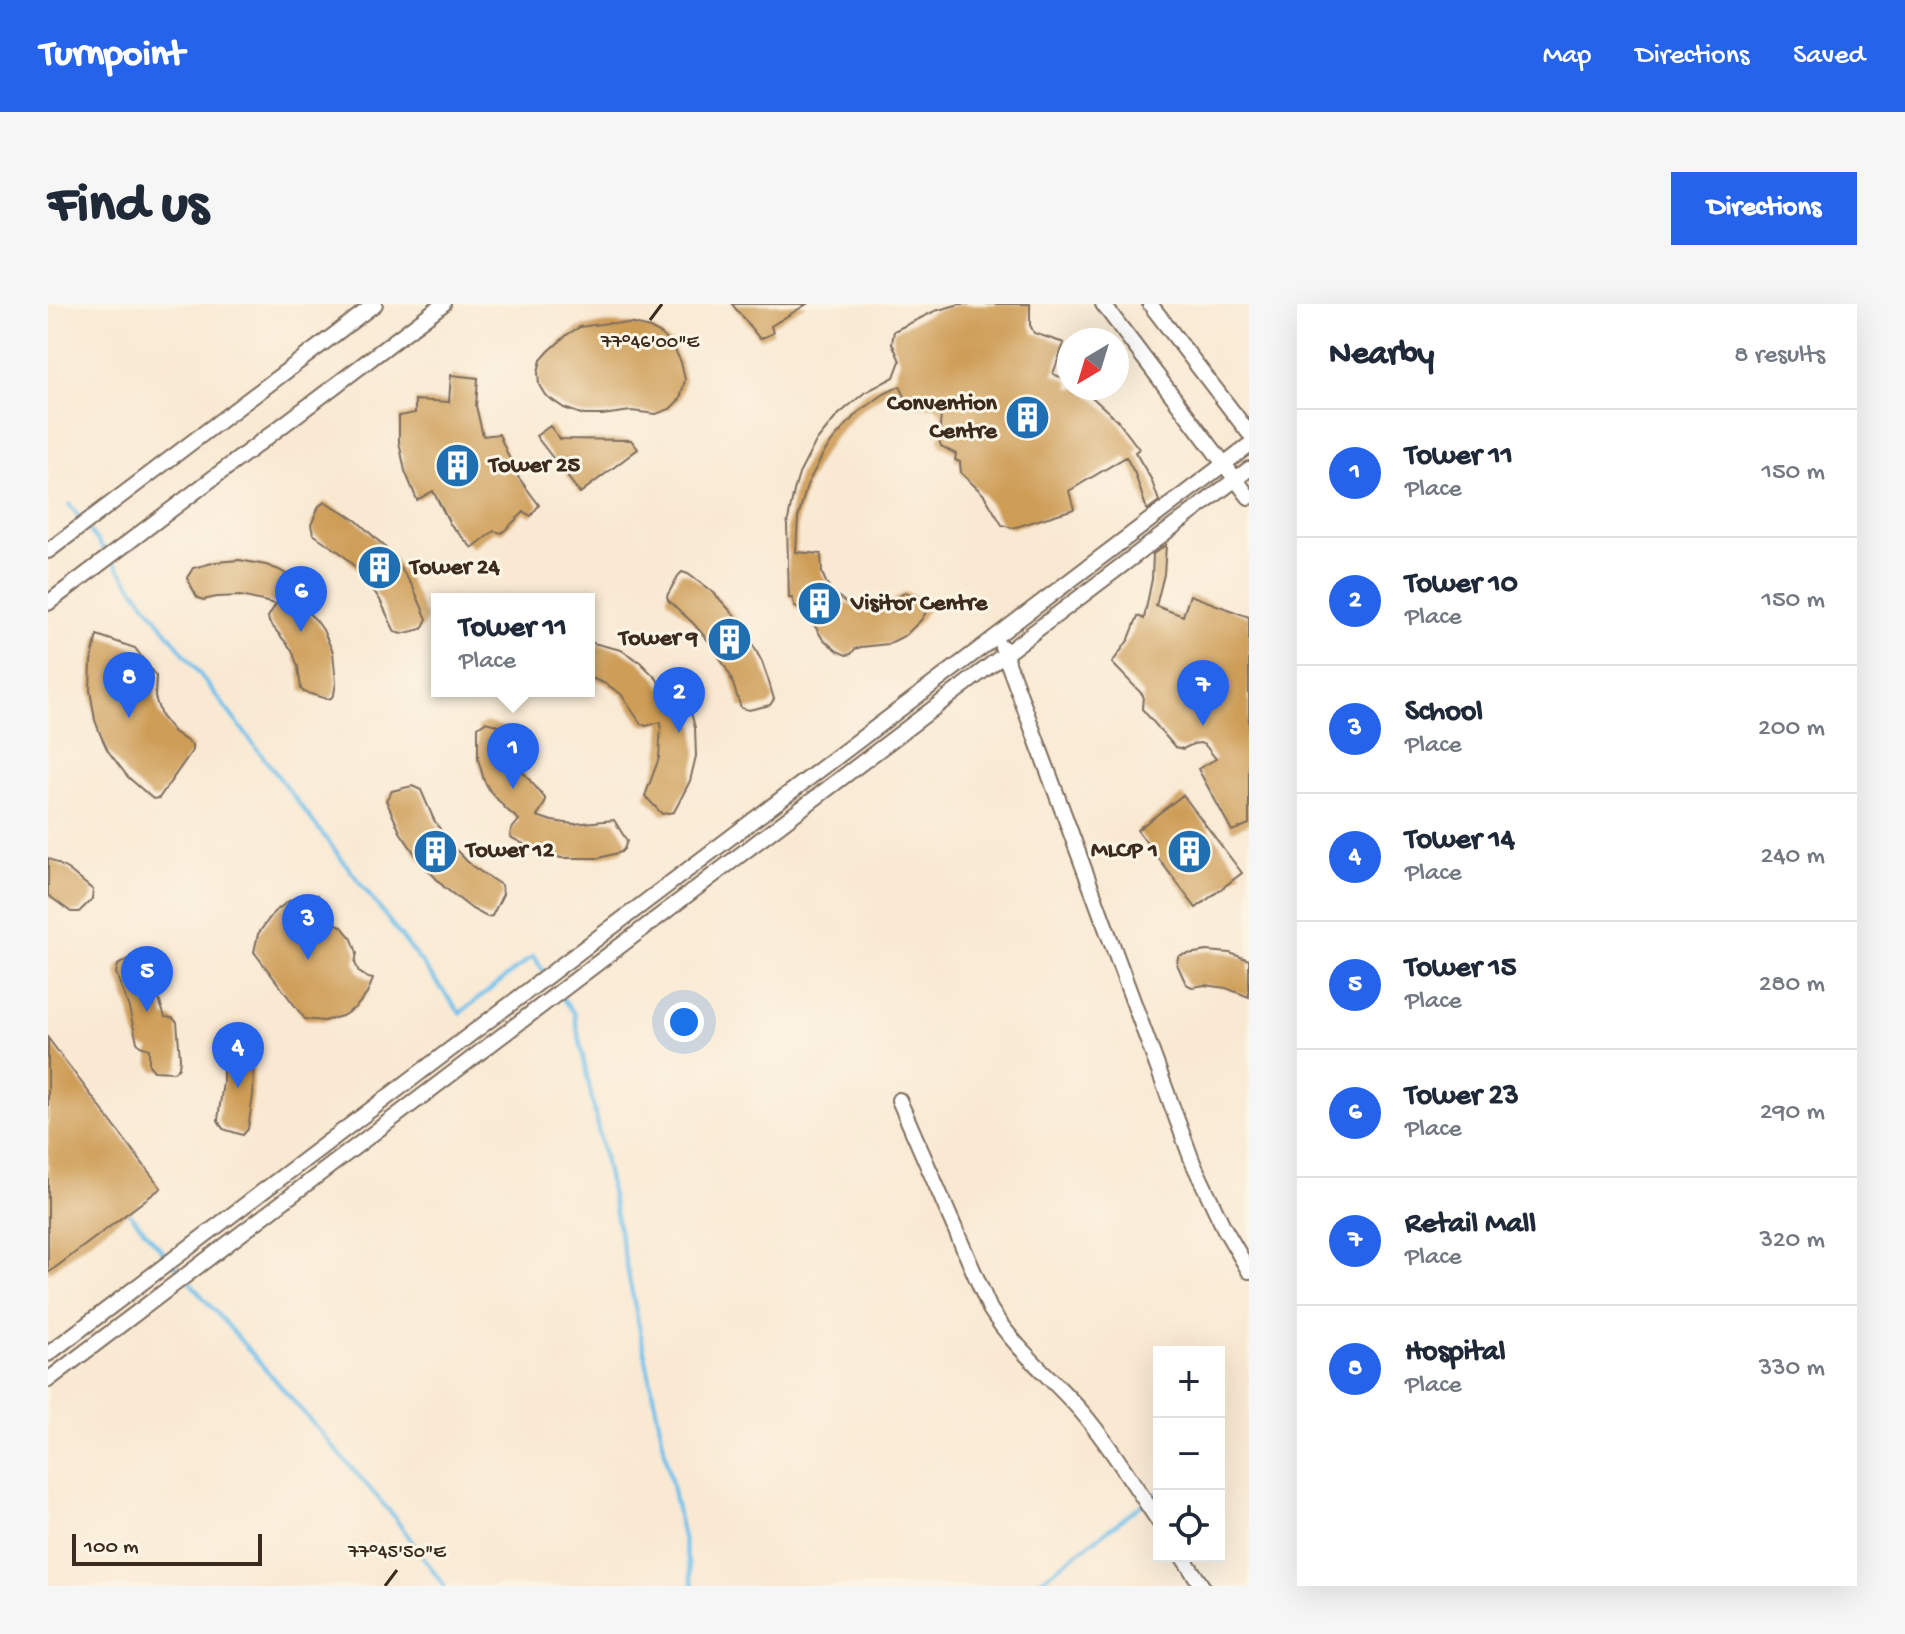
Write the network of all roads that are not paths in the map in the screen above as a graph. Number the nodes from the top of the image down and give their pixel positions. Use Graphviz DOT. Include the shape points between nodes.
graph roads {
  1 [pos="375,304"];
  2 [pos="443,304"];
  3 [pos="1103,304"];
  4 [pos="1150,304"];
  5 [pos="1249,433"];
  6 [pos="1249,445"];
  7 [pos="1224,463"];
  8 [pos="1249,469"];
  9 [pos="1236,479"];
  10 [pos="1249,497"];
  11 [pos="48,551"];
  12 [pos="48,603"];
  13 [pos="997,636"];
  14 [pos="1005,654"];
  15 [pos="899,1100"];
  16 [pos="1249,1271"];
  17 [pos="48,1354"];
  18 [pos="48,1380"];
  19 [pos="1153,1513"];
  20 [pos="1186,1562"];
  21 [pos="1202,1586"];
  1 -- 11 [label="street"];
  2 -- 12 [label="street"];
  3 -- 7 [label="street"];
  4 -- 5 [label="street"];
  6 -- 7 [label="street"];
  7 -- 9 [label="street"];
  7 -- 13 [label="street"];
  8 -- 9 [label="street"];
  9 -- 10 [label="street"];
  9 -- 14 [label="street"];
  13 -- 14 [label="street"];
  13 -- 17 [label="street"];
  14 -- 16 [label="street" via="1193,1163"];
  14 -- 18 [label="street"];
  15 -- 19 [label="street" via="990,1309 1020,1350 1079,1408"];
  20 -- 21 [label="street"];
}
